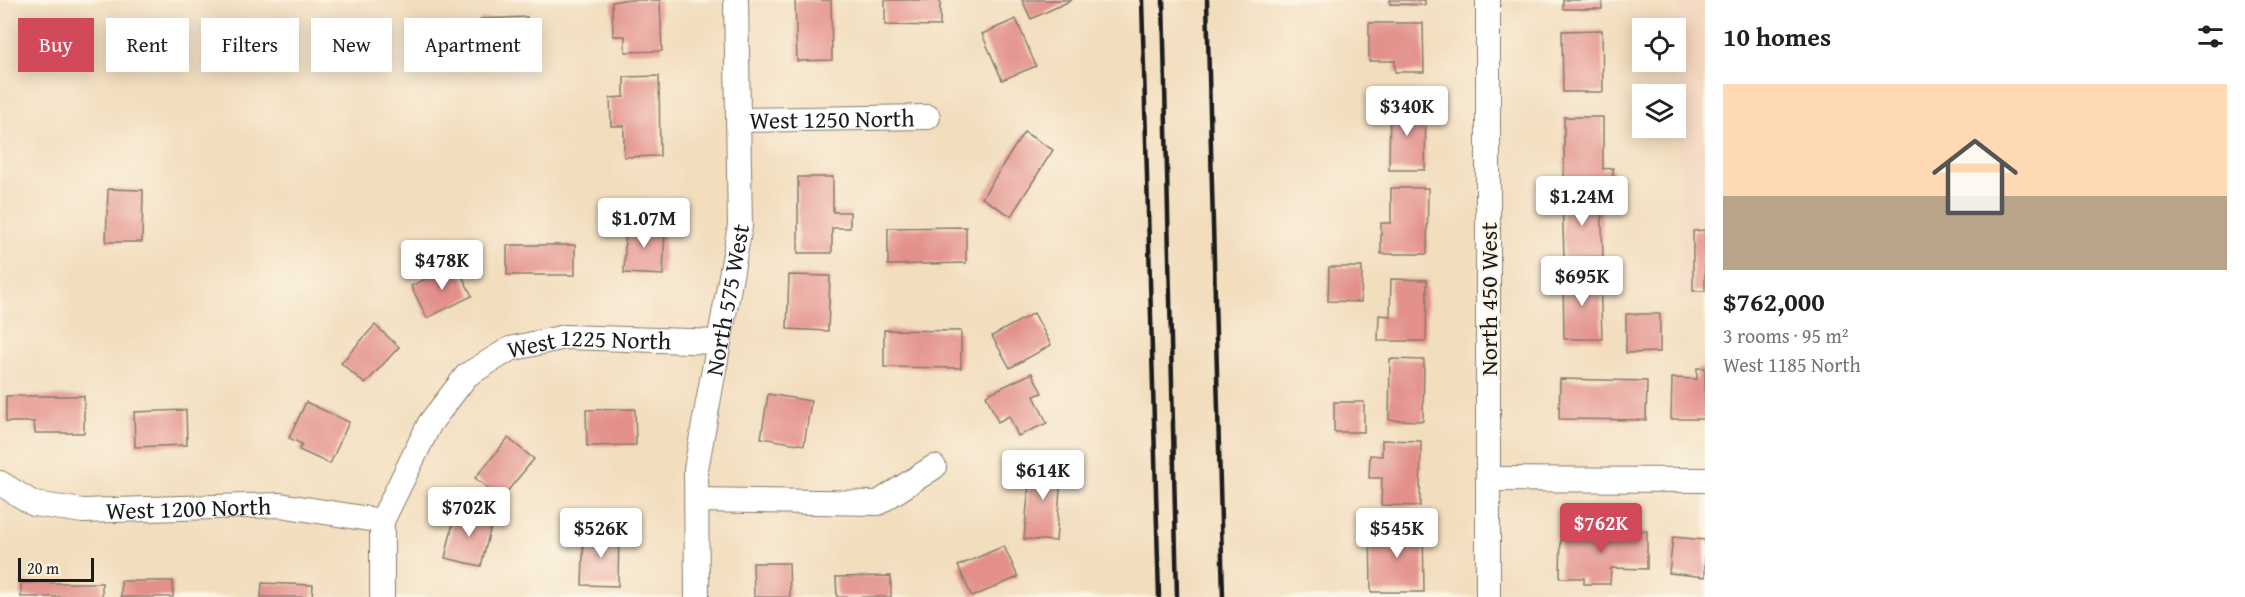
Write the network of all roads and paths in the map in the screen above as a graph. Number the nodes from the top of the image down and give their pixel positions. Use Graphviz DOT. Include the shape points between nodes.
graph roads {
  1 [pos="736,0"];
  2 [pos="1488,0"];
  3 [pos="928,117"];
  4 [pos="738,120"];
  5 [pos="719,342"];
  6 [pos="934,467"];
  7 [pos="1488,479"];
  8 [pos="1705,480"];
  9 [pos="0,483"];
  10 [pos="697,500"];
  11 [pos="382,521"];
  12 [pos="382,597"];
  13 [pos="697,597"];
  14 [pos="1488,597"];
  1 -- 4 [label="street, North 575 West"];
  2 -- 7 [label="street, North 450 West"];
  3 -- 4 [label="street, West 1250 North"];
  4 -- 5 [label="street, North 575 West" via="740,226"];
  5 -- 10 [label="street, North 575 West" via="696,469"];
  5 -- 11 [label="street, West 1225 North" via="565,337 510,349 467,375 430,423"];
  6 -- 10 [label="street" via="879,503"];
  7 -- 8 [label="street"];
  7 -- 14 [label="street, North 450 West"];
  9 -- 11 [label="street, West 1200 North" via="34,504 83,511 280,506"];
  10 -- 13 [label="street, North 575 West"];
  11 -- 12 [label="street"];
}
